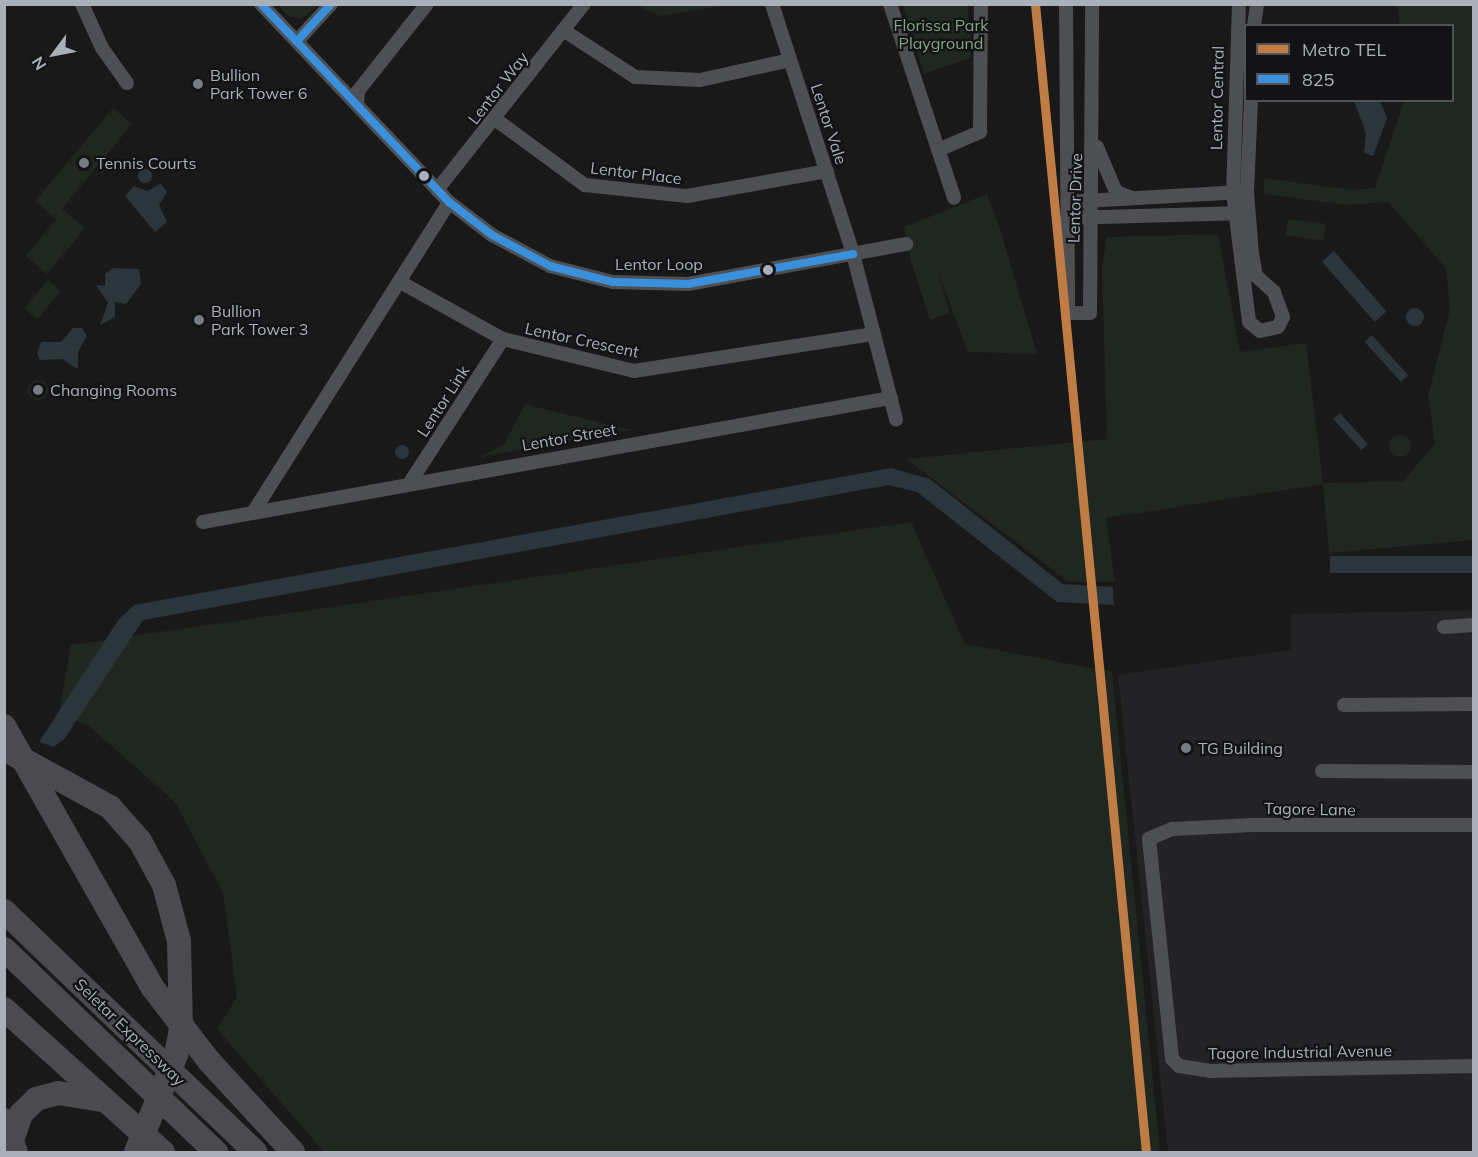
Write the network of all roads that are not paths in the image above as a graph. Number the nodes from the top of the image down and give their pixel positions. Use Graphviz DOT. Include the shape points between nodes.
graph roads {
  1 [pos="82,4"];
  2 [pos="261,4"];
  3 [pos="331,4"];
  4 [pos="427,4"];
  5 [pos="584,4"];
  6 [pos="772,4"];
  7 [pos="890,4"];
  8 [pos="981,4"];
  9 [pos="1066,4"];
  10 [pos="1092,4"];
  11 [pos="1239,4"];
  12 [pos="1257,4"];
  13 [pos="1254,24"];
  14 [pos="563,30"];
  15 [pos="297,41"];
  16 [pos="790,60"];
  17 [pos="127,83"];
  18 [pos="354,96"];
  19 [pos="1251,102"];
  20 [pos="495,119"];
  21 [pos="1094,136"];
  22 [pos="938,150"];
  23 [pos="827,171"];
  24 [pos="437,190"];
  25 [pos="1240,192"];
  26 [pos="954,198"];
  27 [pos="1131,198"];
  28 [pos="1090,200"];
  29 [pos="449,202"];
  30 [pos="1068,202"];
  31 [pos="1242,213"];
  32 [pos="1067,218"];
  33 [pos="1090,218"];
  34 [pos="906,244"];
  35 [pos="853,254"];
  36 [pos="402,283"];
  37 [pos="874,334"];
  38 [pos="503,339"];
  39 [pos="891,398"];
  40 [pos="896,418"];
  41 [pos="411,481"];
  42 [pos="254,511"];
  43 [pos="203,522"];
  44 [pos="1473,626"];
  45 [pos="1444,627"];
  46 [pos="1473,704"];
  47 [pos="1344,705"];
  48 [pos="4,726"];
  49 [pos="4,748"];
  50 [pos="1323,771"];
  51 [pos="1473,772"];
  52 [pos="1473,825"];
  53 [pos="1149,839"];
  54 [pos="4,911"];
  55 [pos="4,949"];
  56 [pos="4,1009"];
  57 [pos="1473,1066"];
  58 [pos="103,1100"];
  59 [pos="11,1137"];
  60 [pos="251,1149"];
  61 [pos="136,1152"];
  62 [pos="163,1152"];
  63 [pos="216,1152"];
  64 [pos="293,1152"];
  1 -- 17 [label="street" via="102,48"];
  2 -- 15 [label="street, Lentor Loop"];
  3 -- 15 [label="street"];
  4 -- 18 [label="street"];
  5 -- 14 [label="street, Lentor Way"];
  6 -- 16 [label="street, Lentor Vale"];
  7 -- 22 [label="street"];
  8 -- 22 [label="street" via="980,132"];
  9 -- 30 [label="street, Lentor Drive"];
  10 -- 21 [label="street, Lentor Drive"];
  11 -- 25 [label="street, Lentor Central"];
  12 -- 13 [label="street"];
  14 -- 16 [label="street" via="635,77 700,80"];
  14 -- 20 [label="street, Lentor Way"];
  15 -- 18 [label="street, Lentor Loop"];
  16 -- 23 [label="street, Lentor Vale"];
  18 -- 24 [label="street, Lentor Loop"];
  19 -- 25 [label="street, Lentor Central"];
  20 -- 23 [label="street, Lentor Place" via="585,185 687,196"];
  20 -- 24 [label="street, Lentor Way"];
  21 -- 27 [label="street" via="1110,182"];
  21 -- 28 [label="street, Lentor Drive"];
  22 -- 26 [label="street"];
  23 -- 35 [label="street, Lentor Vale"];
  24 -- 29 [label="street, Lentor Loop"];
  25 -- 27 [label="street"];
  25 -- 31 [label="street, Lentor Central"];
  27 -- 28 [label="street"];
  28 -- 30 [label="street"];
  28 -- 33 [label="street, Lentor Drive"];
  29 -- 35 [label="street, Lentor Loop" via="492,235 550,266 613,282 688,284"];
  29 -- 36 [label="street"];
  30 -- 32 [label="street, Lentor Drive"];
  31 -- 31 [label="street, Lentor Central" via="1256,276 1274,292 1283,317 1278,327 1260,331 1249,322"];
  31 -- 33 [label="street"];
  32 -- 33 [label="street"];
  32 -- 33 [label="street, Lentor Drive" via="1068,313 1090,314"];
  34 -- 35 [label="street, Lentor Loop"];
  35 -- 37 [label="street"];
  36 -- 38 [label="street, Lentor Crescent"];
  36 -- 42 [label="street"];
  37 -- 38 [label="street, Lentor Crescent" via="634,371"];
  37 -- 39 [label="street"];
  38 -- 41 [label="street, Lentor Link"];
  39 -- 40 [label="street"];
  39 -- 41 [label="street, Lentor Street"];
  41 -- 42 [label="street, Lentor Street"];
  42 -- 43 [label="street, Lentor Street"];
  44 -- 45 [label="street"];
  46 -- 47 [label="street"];
  48 -- 64 [label="highway" via="153,988 209,1061"];
  49 -- 61 [label="highway, bridge" via="110,807 141,842 164,885 179,941 181,1029 176,1056"];
  50 -- 51 [label="street"];
  52 -- 53 [label="street, Tagore Lane" via="1172,828"];
  53 -- 57 [label="street, Tagore Industrial Avenue" via="1172,1059 1179,1066 1209,1071"];
  54 -- 60 [label="highway, Seletar Expressway"];
  55 -- 63 [label="highway, Seletar Expressway"];
  56 -- 58 [label="highway"];
  58 -- 59 [label="highway" via="58,1093 36,1099 21,1114"];
  58 -- 62 [label="highway"];
}
